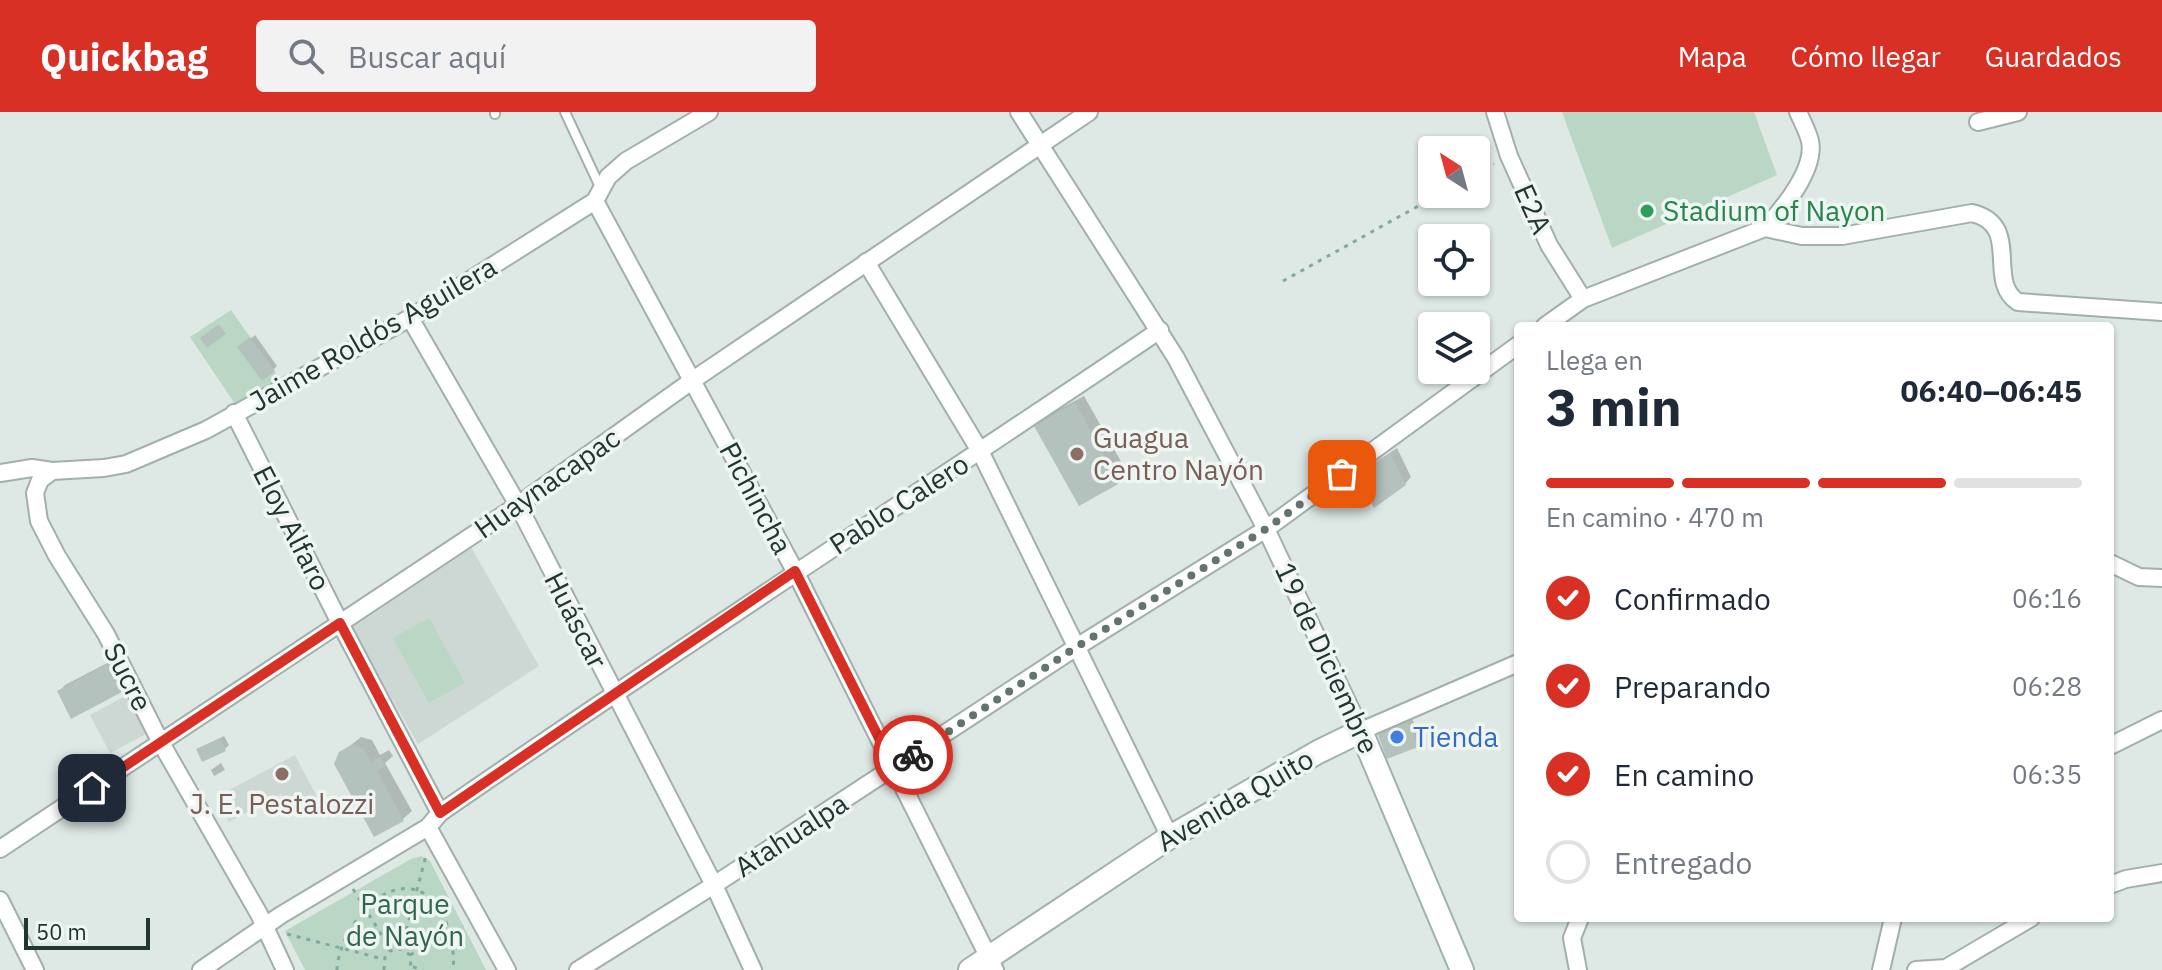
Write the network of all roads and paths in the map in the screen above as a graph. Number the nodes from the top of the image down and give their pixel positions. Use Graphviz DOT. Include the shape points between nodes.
graph roads {
  1 [pos="565,112"];
  2 [pos="709,112"];
  3 [pos="1019,112"];
  4 [pos="1089,112"];
  5 [pos="1495,112"];
  6 [pos="1798,112"];
  7 [pos="2018,112"];
  8 [pos="1978,122"];
  9 [pos="1041,145"];
  10 [pos="1509,156"];
  11 [pos="1490,166"];
  12 [pos="598,196"];
  13 [pos="1418,206"];
  14 [pos="1765,228"];
  15 [pos="866,262"];
  16 [pos="1283,281"];
  17 [pos="1583,299"];
  18 [pos="2162,312"];
  19 [pos="410,318"];
  20 [pos="1551,322"];
  21 [pos="1160,330"];
  22 [pos="1514,348"];
  23 [pos="693,380"];
  24 [pos="234,413"];
  25 [pos="980,451"];
  26 [pos="52,471"];
  27 [pos="0,473"];
  28 [pos="518,505"];
  29 [pos="1266,529"];
  30 [pos="2114,565"];
  31 [pos="795,571"];
  32 [pos="2160,578"];
  33 [pos="340,623"];
  34 [pos="1075,648"];
  35 [pos="1514,665"];
  36 [pos="614,694"];
  37 [pos="2162,720"];
  38 [pos="1361,731"];
  39 [pos="161,743"];
  40 [pos="2114,744"];
  41 [pos="894,768"];
  42 [pos="440,813"];
  43 [pos="430,830"];
  44 [pos="1170,837"];
  45 [pos="0,849"];
  46 [pos="2162,873"];
  47 [pos="2114,884"];
  48 [pos="350,885"];
  49 [pos="714,885"];
  50 [pos="417,890"];
  51 [pos="0,900"];
  52 [pos="365,910"];
  53 [pos="1578,922"];
  54 [pos="1892,922"];
  55 [pos="2024,922"];
  56 [pos="470,923"];
  57 [pos="264,928"];
  58 [pos="450,933"];
  59 [pos="341,948"];
  60 [pos="401,949"];
  61 [pos="391,950"];
  62 [pos="410,955"];
  63 [pos="383,959"];
  64 [pos="992,963"];
  65 [pos="412,969"];
  66 [pos="1948,969"];
  67 [pos="35,970"];
  68 [pos="201,970"];
  69 [pos="285,970"];
  70 [pos="337,970"];
  71 [pos="384,970"];
  72 [pos="423,970"];
  73 [pos="453,970"];
  74 [pos="507,970"];
  75 [pos="578,970"];
  76 [pos="753,970"];
  77 [pos="970,970"];
  78 [pos="1462,970"];
  79 [pos="1578,970"];
  80 [pos="1881,970"];
  81 [pos="1916,970"];
  1 -- 12 [label="lane"];
  2 -- 12 [label="street, Jaime Roldós Aguilera" via="626,161 608,177"];
  3 -- 9 [label="street, 19 de Diciembre"];
  4 -- 9 [label="street, Huaynacapac"];
  5 -- 10 [label="street, E2A"];
  6 -- 14 [label="street" via="1811,144 1805,168 1796,191"];
  7 -- 8 [label="street"];
  9 -- 15 [label="street, Huaynacapac"];
  9 -- 21 [label="street, 19 de Diciembre"];
  10 -- 11 [label="path"];
  10 -- 17 [label="street, E2A" via="1549,245"];
  12 -- 19 [label="street, Jaime Roldós Aguilera"];
  12 -- 23 [label="street, Pichincha"];
  13 -- 16 [label="path"];
  14 -- 17 [label="street"];
  14 -- 18 [label="street" via="1802,236 1842,236 1972,213 1996,228 2007,290 2018,302"];
  15 -- 23 [label="street, Huaynacapac"];
  15 -- 25 [label="street"];
  17 -- 20 [label="street"];
  19 -- 24 [label="street, Jaime Roldós Aguilera"];
  19 -- 28 [label="street, Huáscar"];
  21 -- 25 [label="street, Pablo Calero"];
  21 -- 29 [label="street, 19 de Diciembre"];
  22 -- 29 [label="street, Atahualpa"];
  23 -- 28 [label="street, Huaynacapac"];
  23 -- 31 [label="street, Pichincha"];
  24 -- 26 [label="street, Jaime Roldós Aguilera" via="126,464"];
  24 -- 33 [label="street, Eloy Alfaro"];
  25 -- 31 [label="street, Pablo Calero"];
  25 -- 34 [label="street"];
  26 -- 27 [label="street, Jaime Roldós Aguilera"];
  26 -- 39 [label="street, Sucre" via="35,493 39,521 106,634"];
  28 -- 33 [label="street, Huaynacapac"];
  28 -- 36 [label="street, Huáscar"];
  29 -- 34 [label="street, Atahualpa"];
  29 -- 38 [label="street, 19 de Diciembre"];
  30 -- 32 [label="street" via="2139,577"];
  31 -- 36 [label="street, Pablo Calero"];
  31 -- 41 [label="street, Pichincha"];
  33 -- 39 [label="street, Huaynacapac"];
  33 -- 42 [label="street, Eloy Alfaro"];
  34 -- 41 [label="street, Atahualpa"];
  34 -- 44 [label="street"];
  35 -- 38 [label="street, Avenida Quito"];
  36 -- 42 [label="street, Pablo Calero"];
  36 -- 49 [label="street, Huáscar"];
  37 -- 40 [label="street"];
  38 -- 44 [label="street, Avenida Quito"];
  38 -- 78 [label="street, 19 de Diciembre"];
  39 -- 45 [label="street, Huaynacapac"];
  39 -- 57 [label="street, Sucre"];
  41 -- 49 [label="street, Atahualpa"];
  41 -- 64 [label="street, Pichincha"];
  42 -- 43 [label="street, Pablo Calero"];
  43 -- 50 [label="path"];
  43 -- 57 [label="street, Pablo Calero"];
  43 -- 74 [label="street"];
  44 -- 64 [label="street, Avenida Quito"];
  46 -- 47 [label="street"];
  48 -- 52 [label="path"];
  49 -- 75 [label="street, Atahualpa"];
  49 -- 76 [label="street, Huáscar"];
  50 -- 52 [label="path" via="393,893"];
  50 -- 58 [label="path" via="434,904"];
  50 -- 60 [label="path"];
  51 -- 67 [label="street"];
  52 -- 59 [label="path"];
  52 -- 61 [label="path"];
  53 -- 79 [label="street" via="1572,938"];
  54 -- 80 [label="street"];
  55 -- 66 [label="street"];
  56 -- 58 [label="path"];
  57 -- 59 [label="path"];
  57 -- 68 [label="street, Pablo Calero"];
  57 -- 69 [label="street, Sucre"];
  58 -- 62 [label="path"];
  58 -- 73 [label="path"];
  59 -- 63 [label="path"];
  59 -- 70 [label="path"];
  60 -- 61 [label="path"];
  60 -- 62 [label="path"];
  61 -- 63 [label="path"];
  62 -- 65 [label="path"];
  63 -- 71 [label="path"];
  64 -- 77 [label="street, Avenida Quito"];
  65 -- 72 [label="path"];
  66 -- 81 [label="street"];
}
